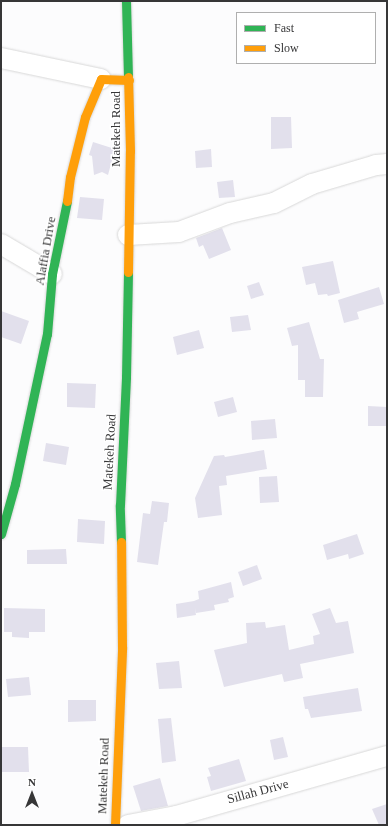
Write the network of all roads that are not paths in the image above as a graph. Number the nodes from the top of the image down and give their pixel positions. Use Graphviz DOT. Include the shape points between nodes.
graph roads {
  1 [pos="126,1"];
  2 [pos="1,58"];
  3 [pos="101,79"];
  4 [pos="129,80"];
  5 [pos="387,164"];
  6 [pos="128,235"];
  7 [pos="1,244"];
  8 [pos="52,274"];
  9 [pos="1,534"];
  10 [pos="387,756"];
  11 [pos="115,825"];
  12 [pos="128,825"];
  1 -- 4 [label="street"];
  2 -- 3 [label="street"];
  3 -- 4 [label="street"];
  3 -- 8 [label="street, Alaffia Drive" via="85,117 70,177 65,217"];
  4 -- 6 [label="street, Matekeh Road"];
  5 -- 6 [label="street" via="312,184 274,204 230,213 179,232"];
  6 -- 11 [label="street, Matekeh Road" via="126,377 120,505 122,647"];
  7 -- 8 [label="street"];
  8 -- 9 [label="street, Alaffia Drive" via="45,342 15,484"];
  10 -- 12 [label="street, Sillah Drive" via="176,816"];
}
